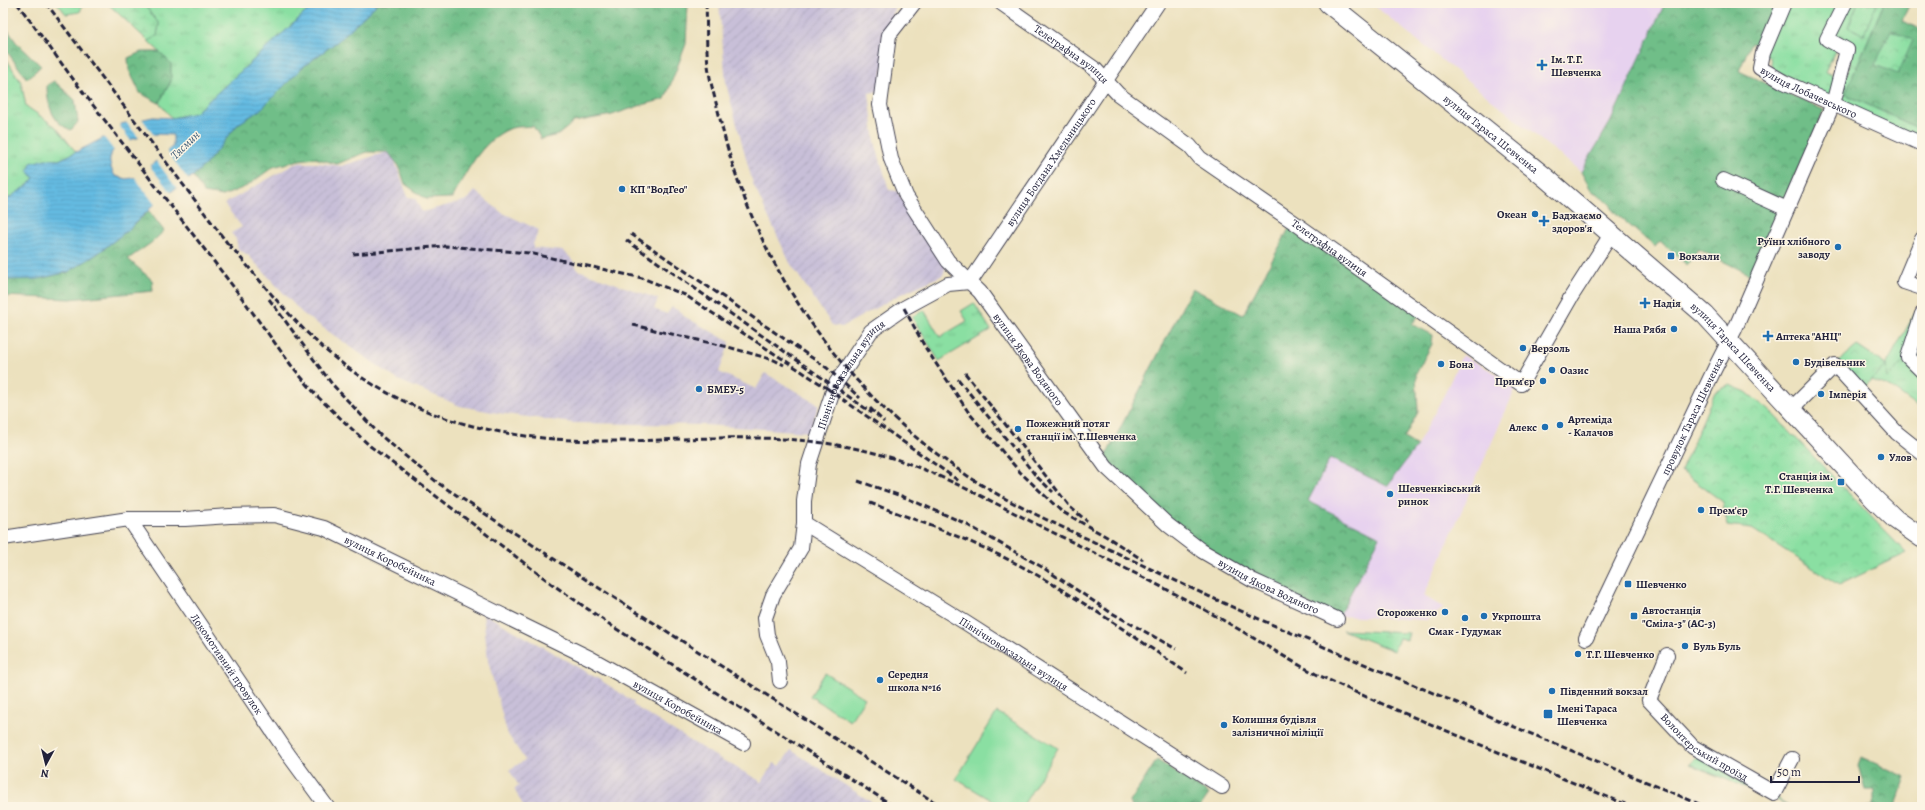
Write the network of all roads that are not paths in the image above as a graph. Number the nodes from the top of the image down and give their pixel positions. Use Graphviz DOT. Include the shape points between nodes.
graph roads {
  1 [pos="914,3"];
  2 [pos="1001,3"];
  3 [pos="1158,3"];
  4 [pos="1328,3"];
  5 [pos="1784,3"];
  6 [pos="1844,3"];
  7 [pos="1106,81"];
  8 [pos="1833,104"];
  9 [pos="1922,144"];
  10 [pos="1723,180"];
  11 [pos="1787,209"];
  12 [pos="1612,233"];
  13 [pos="1922,239"];
  14 [pos="970,282"];
  15 [pos="1922,288"];
  16 [pos="1922,314"];
  17 [pos="1729,339"];
  18 [pos="1922,371"];
  19 [pos="1792,408"];
  20 [pos="1922,453"];
  21 [pos="129,519"];
  22 [pos="804,523"];
  23 [pos="3,538"];
  24 [pos="1922,538"];
  25 [pos="1337,619"];
  26 [pos="1586,638"];
  27 [pos="1667,655"];
  28 [pos="780,682"];
  29 [pos="743,743"];
  30 [pos="1792,759"];
  31 [pos="1222,787"];
  32 [pos="327,807"];
  1 -- 14 [label="street, вулиця Якова Водяного" via="889,35 880,105 891,159 906,196 948,261"];
  2 -- 7 [label="street, Телеграфна вулиця" via="1095,69"];
  3 -- 7 [label="street, вулиця Богдана Хмельницького"];
  4 -- 12 [label="main road, вулиця Тараса Шевченка"];
  5 -- 8 [label="street, вулиця Лобачевського" via="1763,53 1760,68"];
  6 -- 8 [label="street, провулок Тараса Шевченка" via="1827,39 1847,50"];
  7 -- 12 [label="street, Телеграфна вулиця" via="1118,94 1190,146 1200,158 1293,221 1520,384"];
  7 -- 14 [label="street, вулиця Богдана Хмельницького"];
  8 -- 9 [label="street, вулиця Лобачевського"];
  8 -- 11 [label="street, провулок Тараса Шевченка"];
  10 -- 11 [label="street"];
  11 -- 17 [label="street, провулок Тараса Шевченка"];
  12 -- 17 [label="main road, вулиця Тараса Шевченка"];
  13 -- 15 [label="street" via="1904,282"];
  14 -- 22 [label="street, Північновокзальна вулиця" via="948,284 904,308 872,332 854,356 835,385 809,464"];
  14 -- 25 [label="street, вулиця Якова Водяного" via="980,292 1106,467 1168,525 1202,551 1252,580"];
  16 -- 18 [label="street" via="1908,357"];
  17 -- 19 [label="main road, вулиця Тараса Шевченка"];
  17 -- 26 [label="street, провулок Тараса Шевченка"];
  19 -- 20 [label="street" via="1835,365 1897,433"];
  19 -- 24 [label="main road, вулиця Тараса Шевченка" via="1874,500"];
  21 -- 23 [label="street, вулиця Коробейника"];
  21 -- 29 [label="street, вулиця Коробейника" via="274,515 324,528 590,658"];
  21 -- 32 [label="street, Локомотивний провулок" via="288,754"];
  22 -- 28 [label="street, Північновокзальна вулиця" via="801,548 773,595 765,618 767,635 778,662"];
  22 -- 31 [label="street, Північновокзальна вулиця" via="973,627"];
  27 -- 30 [label="street, Волонтерський проїзд" via="1649,700 1693,747 1774,793"];
}
